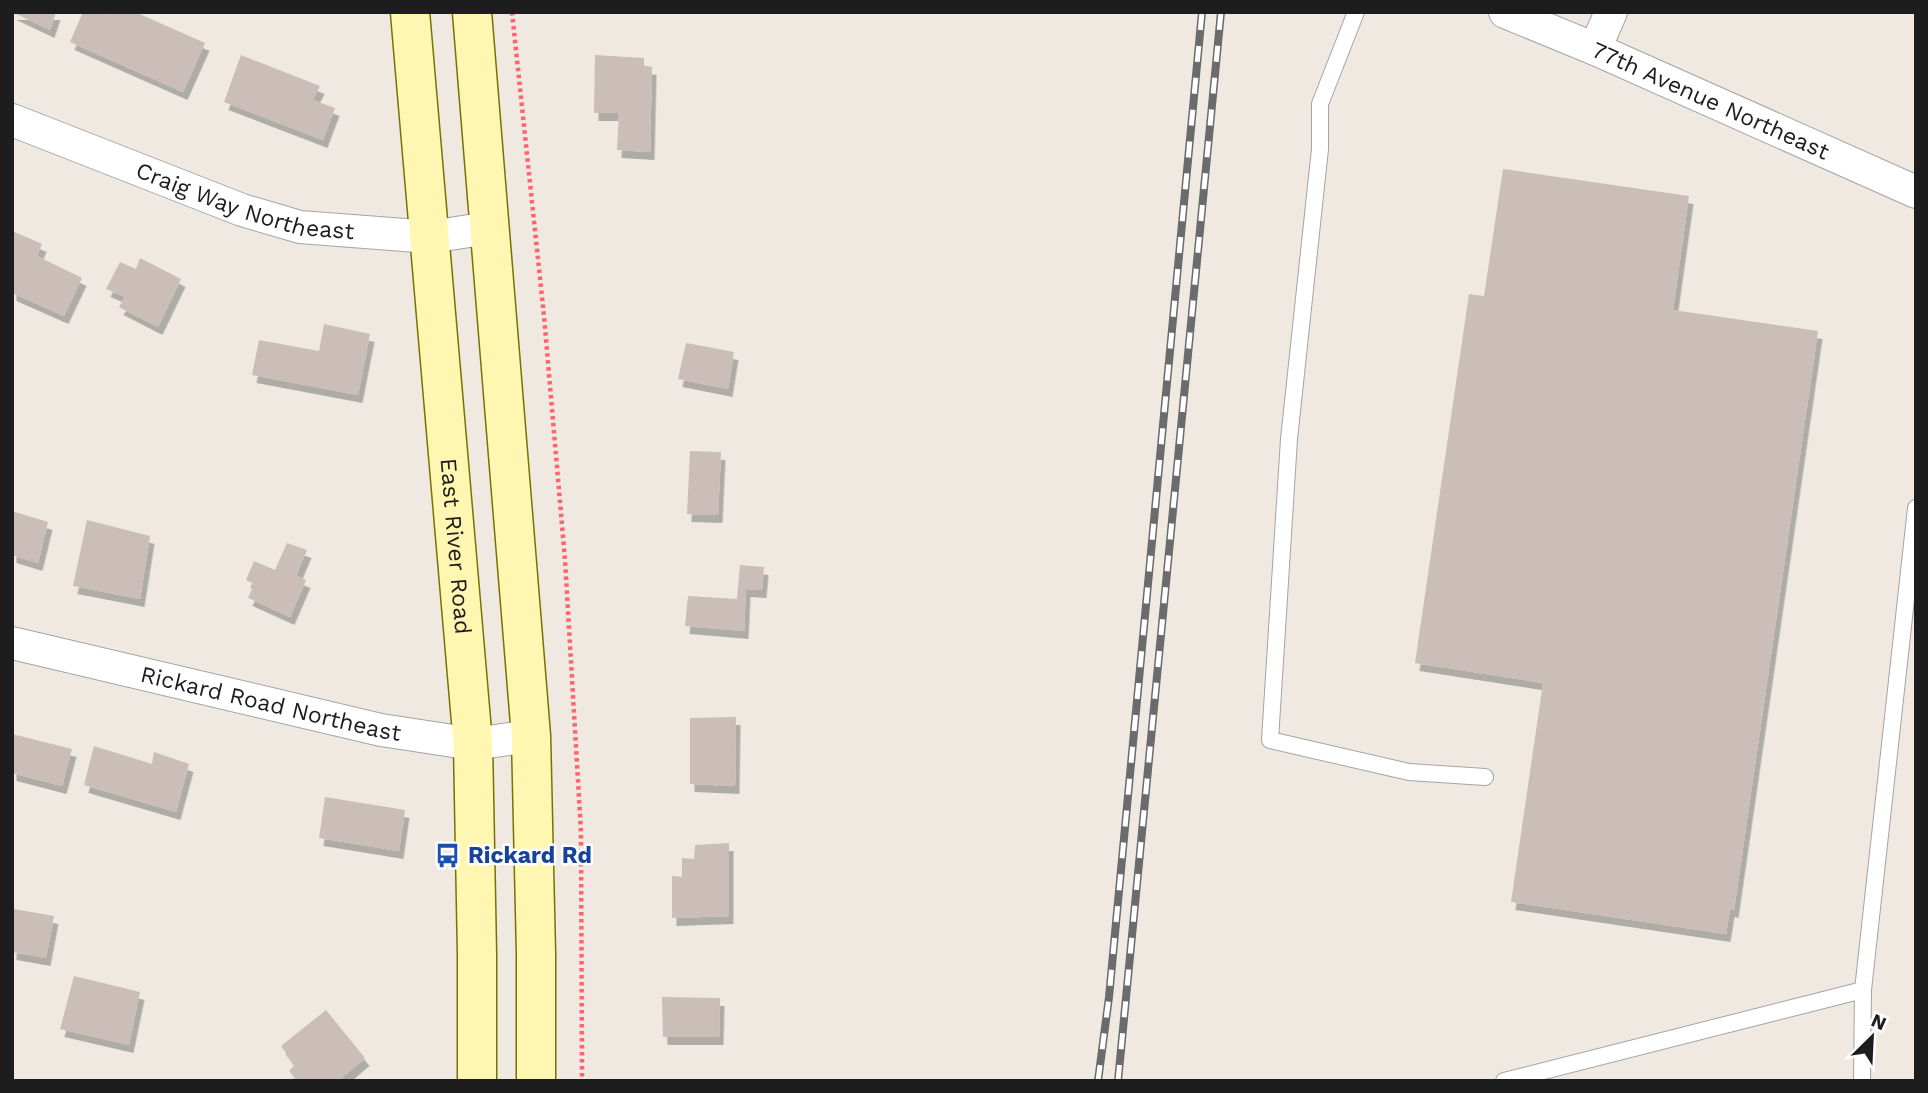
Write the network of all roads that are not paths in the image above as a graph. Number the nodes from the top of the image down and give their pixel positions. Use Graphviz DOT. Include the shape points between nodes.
graph roads {
  1 [pos="410,12"];
  2 [pos="472,12"];
  3 [pos="1356,12"];
  4 [pos="1506,12"];
  5 [pos="1611,12"];
  6 [pos="1595,50"];
  7 [pos="12,120"];
  8 [pos="1916,192"];
  9 [pos="489,228"];
  10 [pos="430,237"];
  11 [pos="1916,508"];
  12 [pos="12,643"];
  13 [pos="531,737"];
  14 [pos="473,744"];
  15 [pos="1485,777"];
  16 [pos="1863,990"];
  17 [pos="477,1081"];
  18 [pos="536,1081"];
  19 [pos="1504,1081"];
  20 [pos="1862,1081"];
  1 -- 10 [label="main road, East River Road"];
  2 -- 9 [label="main road"];
  3 -- 15 [label="lane" via="1320,104 1320,149 1289,439 1270,740 1409,772"];
  4 -- 6 [label="street, 77th Avenue Northeast"];
  5 -- 6 [label="street"];
  6 -- 8 [label="street, 77th Avenue Northeast"];
  7 -- 10 [label="street, Craig Way Northeast" via="242,210 300,228"];
  9 -- 10 [label="street, Craig Way Northeast"];
  9 -- 13 [label="main road"];
  10 -- 14 [label="main road, East River Road"];
  11 -- 16 [label="lane"];
  12 -- 14 [label="street, Rickard Road Northeast" via="381,730"];
  13 -- 14 [label="street, Rickard Road Northeast"];
  13 -- 18 [label="main road"];
  14 -- 17 [label="main road, East River Road"];
  16 -- 19 [label="lane"];
  16 -- 20 [label="lane"];
}
